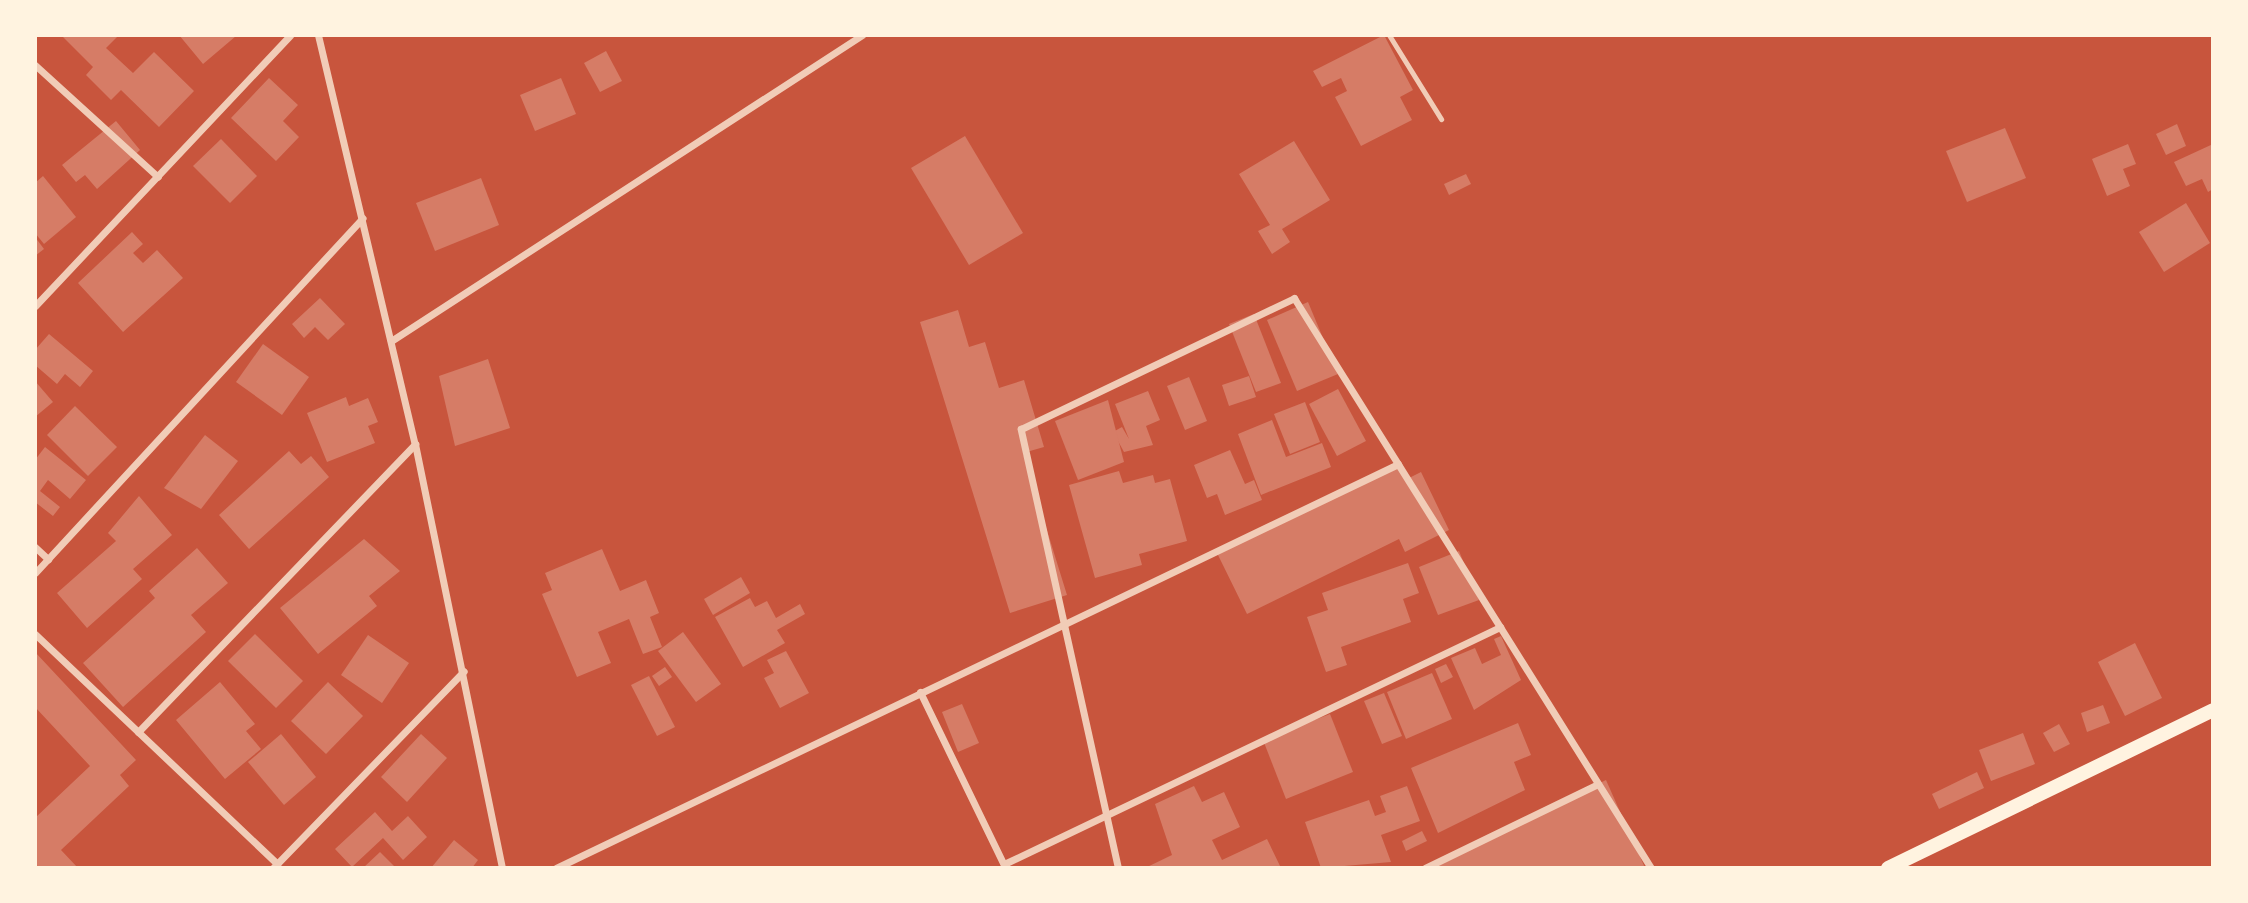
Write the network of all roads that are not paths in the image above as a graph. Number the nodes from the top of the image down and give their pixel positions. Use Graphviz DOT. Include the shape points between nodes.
graph roads {
  1 [pos="290,35"];
  2 [pos="318,35"];
  3 [pos="862,35"];
  4 [pos="1389,35"];
  5 [pos="35,65"];
  6 [pos="1441,119"];
  7 [pos="158,177"];
  8 [pos="363,218"];
  9 [pos="35,306"];
  10 [pos="391,341"];
  11 [pos="415,444"];
  12 [pos="1398,464"];
  13 [pos="35,547"];
  14 [pos="48,559"];
  15 [pos="35,573"];
  16 [pos="1064,623"];
  17 [pos="1500,627"];
  18 [pos="35,634"];
  19 [pos="464,671"];
  20 [pos="920,692"];
  21 [pos="2213,710"];
  22 [pos="138,732"];
  23 [pos="1598,784"];
  24 [pos="1106,815"];
  25 [pos="275,866"];
  26 [pos="1005,866"];
  27 [pos="502,868"];
  28 [pos="556,868"];
  29 [pos="1118,868"];
  30 [pos="1425,868"];
  31 [pos="1651,868"];
  32 [pos="1888,868"];
  1 -- 7 [label="street"];
  2 -- 8 [label="street"];
  3 -- 10 [label="street"];
  4 -- 6 [label="lane"];
  5 -- 7 [label="street"];
  7 -- 9 [label="street"];
  8 -- 10 [label="street"];
  8 -- 14 [label="street"];
  10 -- 11 [label="street"];
  11 -- 19 [label="street"];
  11 -- 22 [label="street"];
  12 -- 16 [label="street"];
  12 -- 16 [label="street" via="1294,298 1021,429"];
  12 -- 17 [label="street"];
  13 -- 14 [label="street"];
  14 -- 15 [label="street"];
  16 -- 20 [label="street"];
  16 -- 24 [label="street"];
  17 -- 23 [label="street"];
  17 -- 24 [label="street"];
  18 -- 22 [label="street"];
  19 -- 25 [label="street"];
  19 -- 27 [label="street"];
  20 -- 26 [label="street"];
  20 -- 28 [label="street"];
  21 -- 32 [label="main road"];
  22 -- 25 [label="street"];
  23 -- 30 [label="street"];
  23 -- 31 [label="street"];
  24 -- 26 [label="street"];
  24 -- 29 [label="street"];
}
